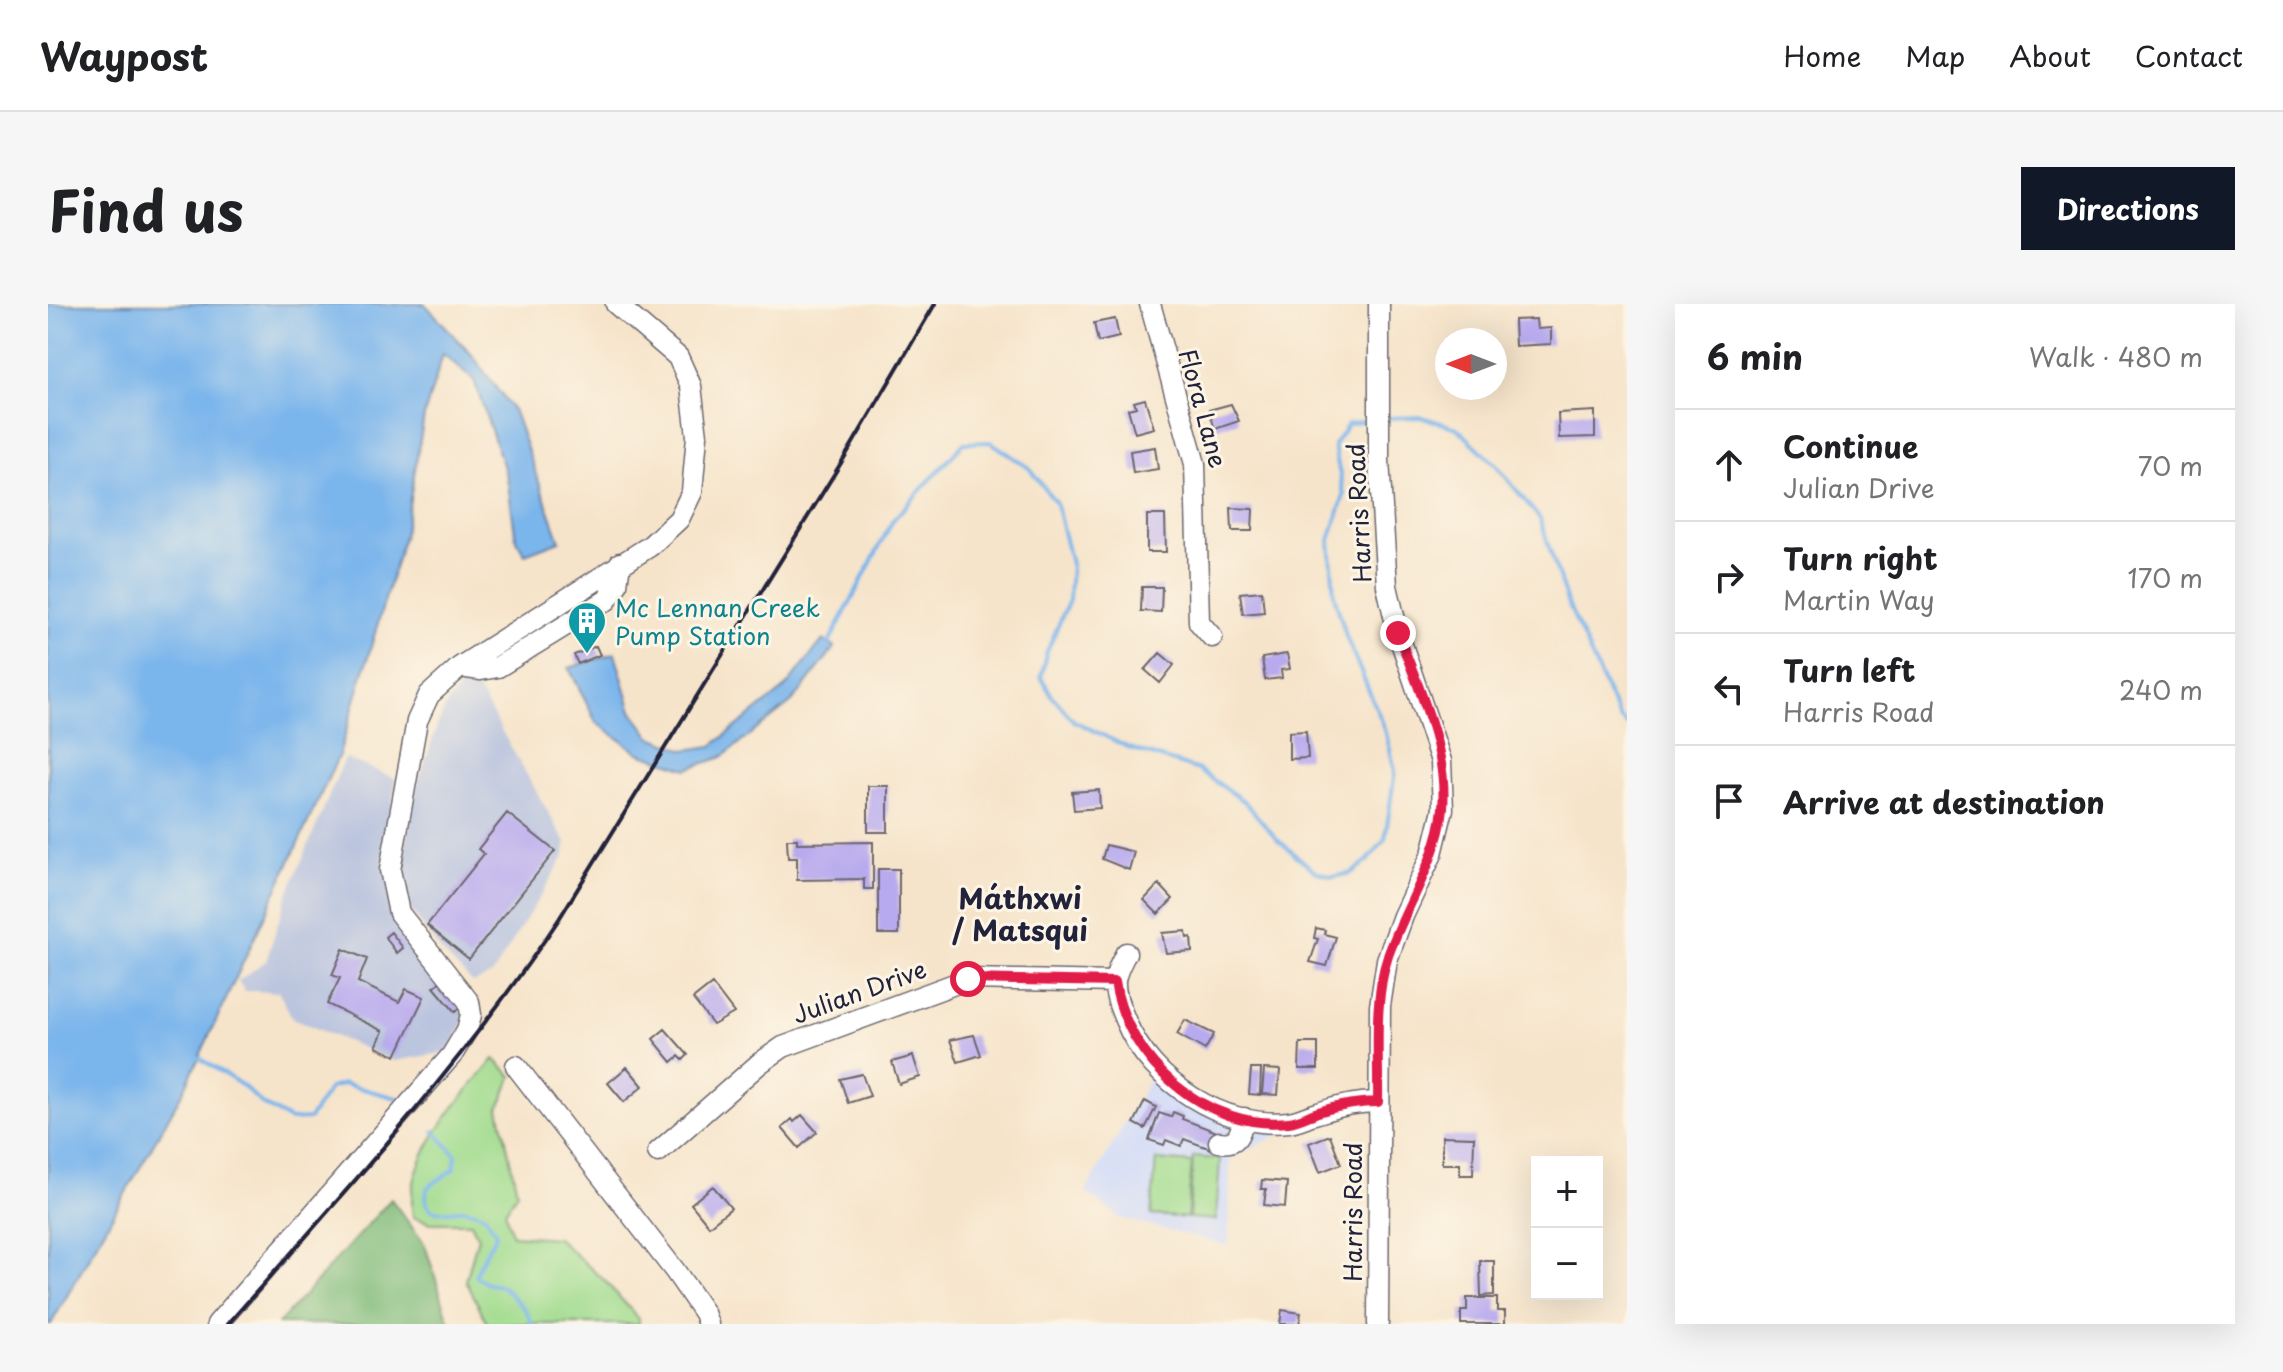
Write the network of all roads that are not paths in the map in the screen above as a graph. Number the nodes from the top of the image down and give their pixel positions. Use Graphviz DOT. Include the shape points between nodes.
graph roads {
  1 [pos="616,304"];
  2 [pos="1150,304"];
  3 [pos="1379,304"];
  4 [pos="620,563"];
  5 [pos="1205,630"];
  6 [pos="460,667"];
  7 [pos="1126,953"];
  8 [pos="1115,982"];
  9 [pos="516,1066"];
  10 [pos="1378,1102"];
  11 [pos="1244,1118"];
  12 [pos="1219,1142"];
  13 [pos="658,1152"];
  14 [pos="217,1324"];
  15 [pos="708,1324"];
  16 [pos="1378,1324"];
  1 -- 4 [label="street" via="678,357 691,386 697,436 692,492 679,519 650,546"];
  2 -- 5 [label="street, Flora Lane" via="1195,464"];
  3 -- 10 [label="street, Harris Road" via="1379,460 1387,586 1441,761 1443,809 1432,854 1387,960 1380,1006"];
  4 -- 6 [label="street"];
  4 -- 6 [label="street" via="617,585 607,600 498,667"];
  6 -- 14 [label="street" via="429,695 417,721 390,870 399,913 469,1002 467,1030 414,1100"];
  7 -- 8 [label="street"];
  8 -- 11 [label="street" via="1119,1006 1142,1052 1195,1098"];
  8 -- 13 [label="street, Julian Drive" via="968,979 783,1047"];
  9 -- 15 [label="street" via="675,1271"];
  10 -- 11 [label="street" via="1290,1122"];
  10 -- 16 [label="street, Harris Road"];
  11 -- 12 [label="street" via="1237,1140"];
}
